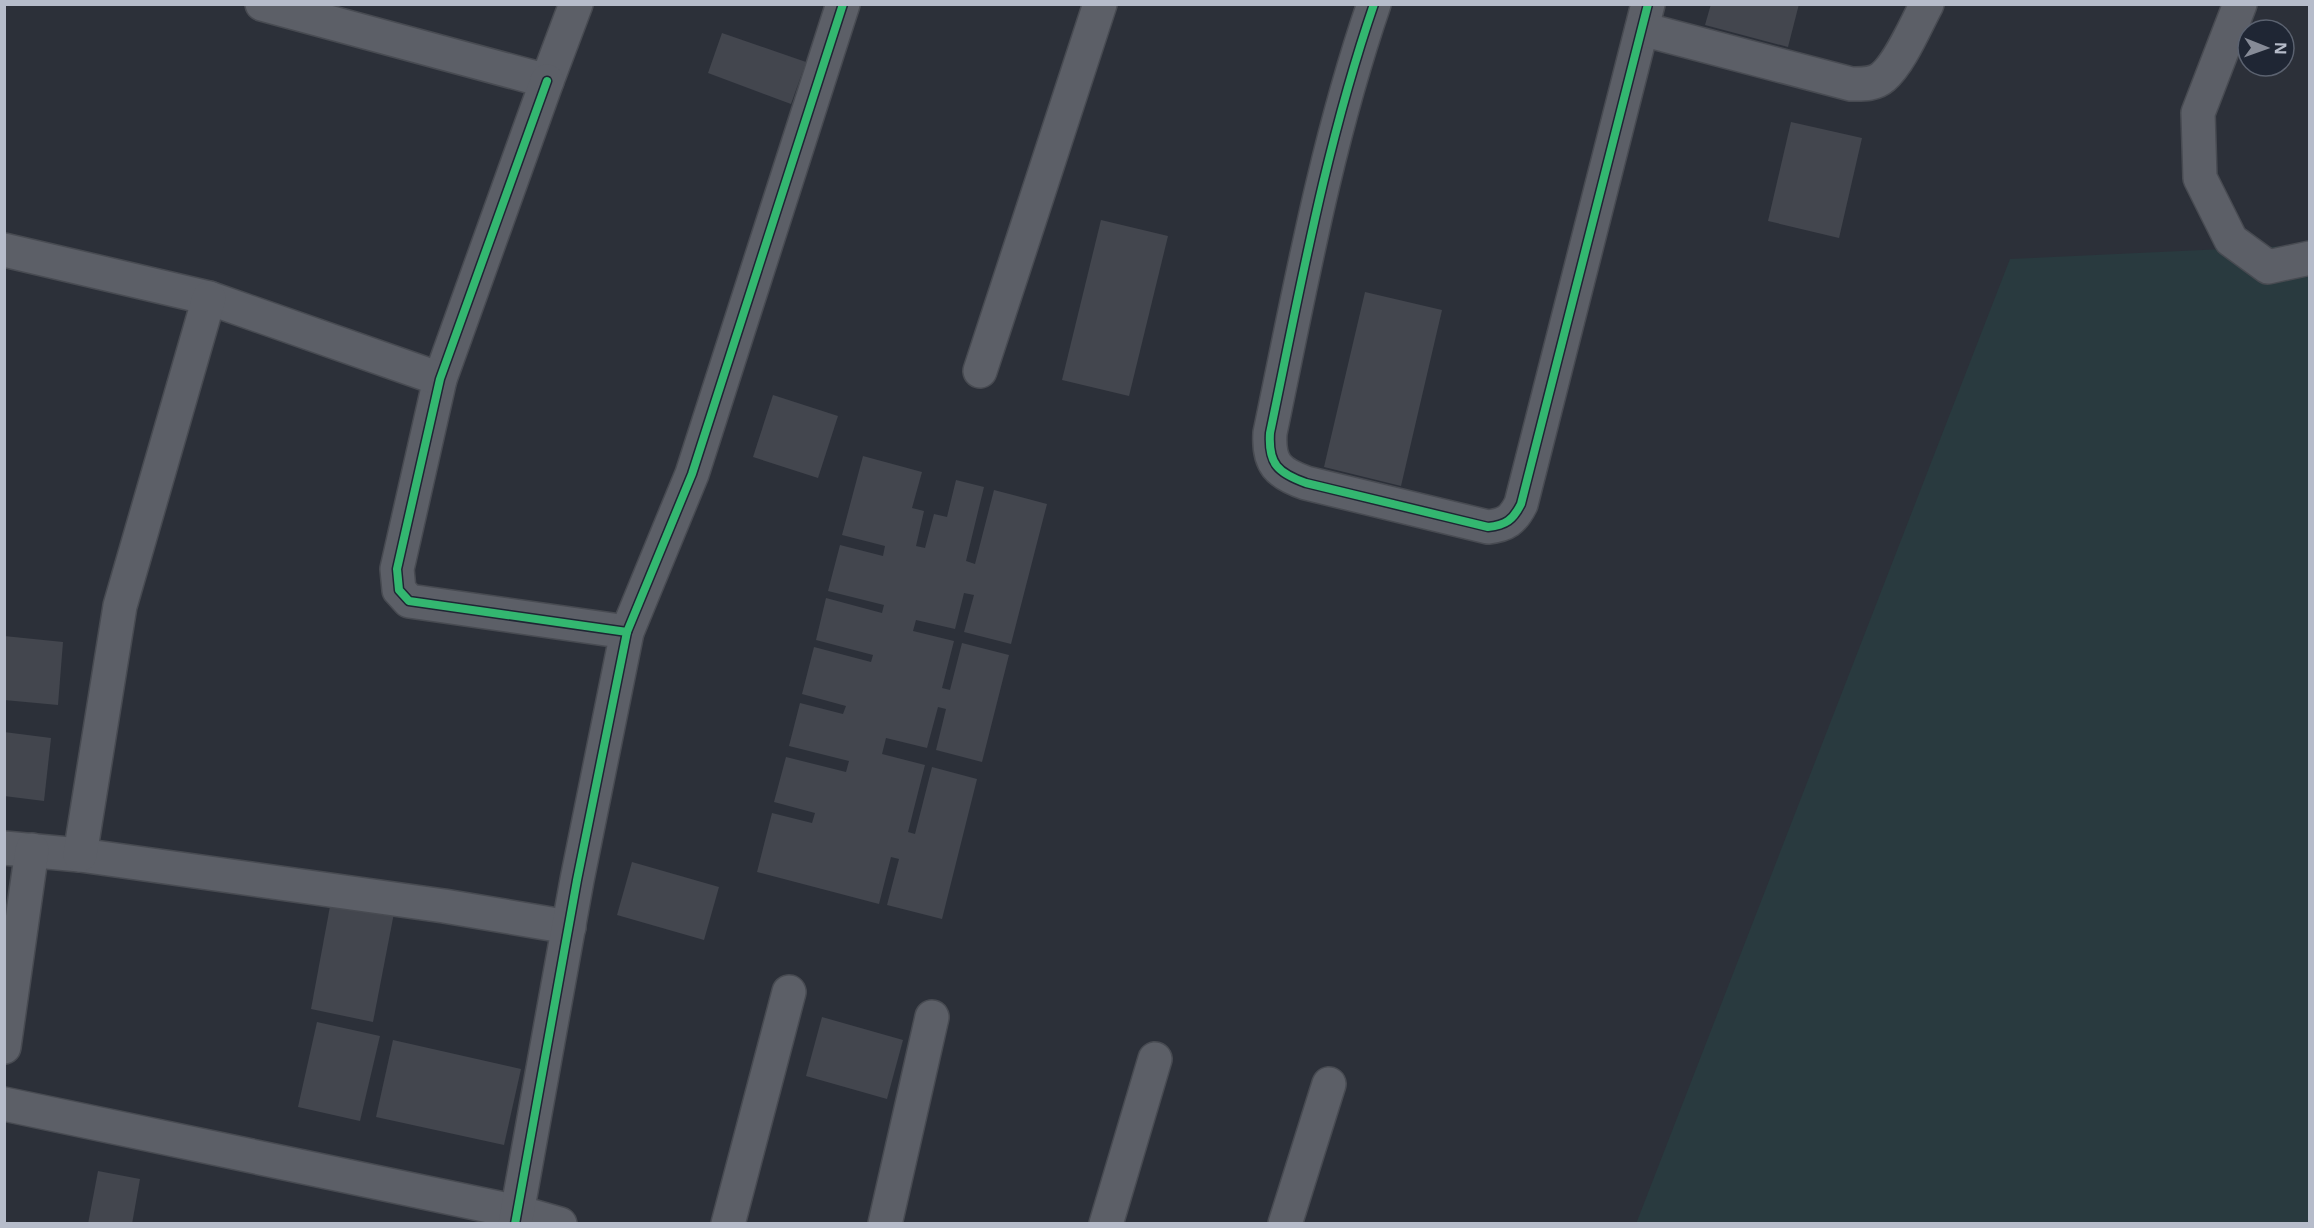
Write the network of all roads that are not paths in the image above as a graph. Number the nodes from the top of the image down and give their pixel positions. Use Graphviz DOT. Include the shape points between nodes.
graph roads {
  1 [pos="576,4"];
  2 [pos="843,4"];
  3 [pos="1100,4"];
  4 [pos="1374,4"];
  5 [pos="1927,4"];
  6 [pos="2240,4"];
  7 [pos="266,5"];
  8 [pos="1645,17"];
  9 [pos="547,81"];
  10 [pos="4,250"];
  11 [pos="2310,258"];
  12 [pos="209,298"];
  13 [pos="980,371"];
  14 [pos="440,379"];
  15 [pos="627,632"];
  16 [pos="18,849"];
  17 [pos="80,855"];
  18 [pos="569,927"];
  19 [pos="789,992"];
  20 [pos="932,1017"];
  21 [pos="4,1047"];
  22 [pos="1155,1059"];
  23 [pos="1329,1084"];
  24 [pos="4,1104"];
  25 [pos="516,1218"];
  26 [pos="560,1224"];
  27 [pos="728,1224"];
  28 [pos="885,1224"];
  29 [pos="1106,1224"];
  30 [pos="1285,1224"];
  1 -- 9 [label="street"];
  2 -- 15 [label="street" via="692,474"];
  3 -- 13 [label="street"];
  4 -- 8 [label="street" via="1328,157 1269,448 1274,464 1288,476 1306,483 1488,528 1504,525 1515,517 1521,504"];
  5 -- 8 [label="street" via="1882,78 1851,84"];
  6 -- 11 [label="street" via="2198,113 2200,178 2231,240 2240,247 2268,267"];
  7 -- 9 [label="street"];
  9 -- 14 [label="street"];
  10 -- 12 [label="street"];
  12 -- 14 [label="street"];
  12 -- 17 [label="street" via="120,606"];
  14 -- 15 [label="street" via="397,568 399,590 409,601"];
  15 -- 18 [label="street"];
  16 -- 17 [label="street"];
  16 -- 21 [label="street"];
  17 -- 18 [label="street"];
  18 -- 25 [label="street"];
  19 -- 27 [label="street"];
  20 -- 28 [label="street"];
  22 -- 29 [label="street"];
  23 -- 30 [label="street"];
  24 -- 25 [label="street"];
  25 -- 26 [label="street"];
}
